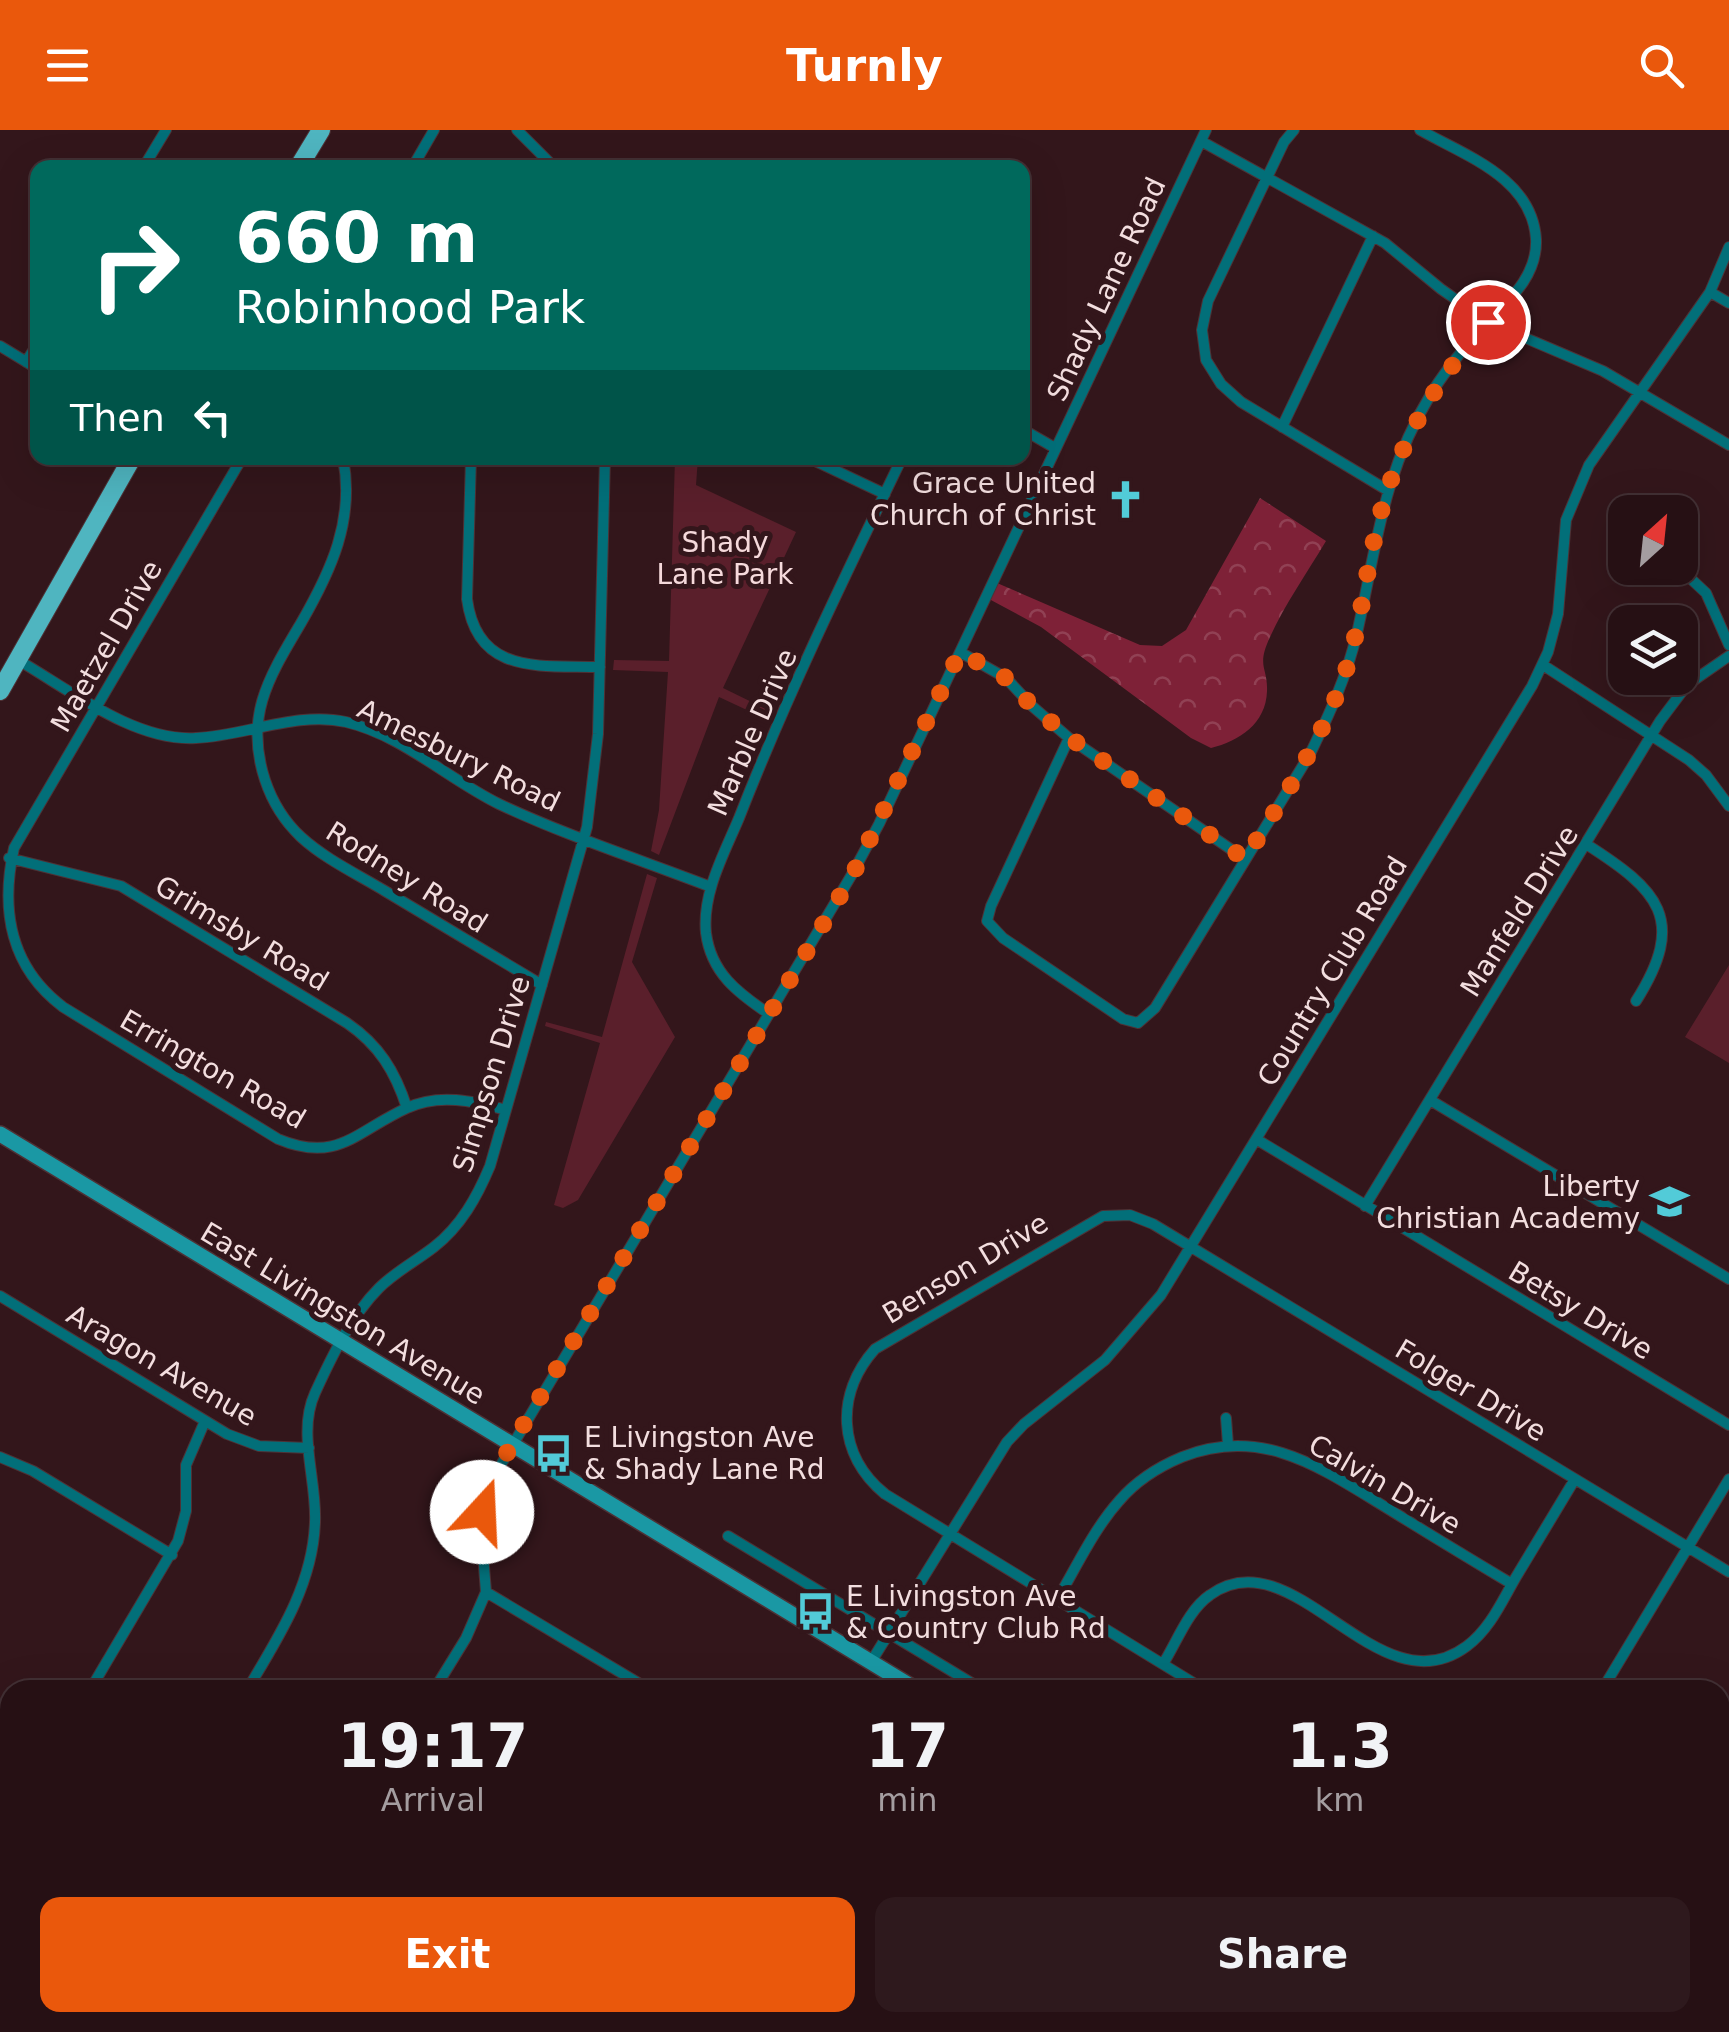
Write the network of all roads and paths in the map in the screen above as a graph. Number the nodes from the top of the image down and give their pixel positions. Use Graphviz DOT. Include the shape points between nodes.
graph roads {
  1 [pos="166,130"];
  2 [pos="320,130"];
  3 [pos="434,130"];
  4 [pos="517,130"];
  5 [pos="1294,130"];
  6 [pos="1420,130"];
  7 [pos="1203,136"];
  8 [pos="149,160"];
  9 [pos="303,160"];
  10 [pos="417,160"];
  11 [pos="547,160"];
  12 [pos="1267,177"];
  13 [pos="1373,236"];
  14 [pos="1729,248"];
  15 [pos="1710,292"];
  16 [pos="1729,303"];
  17 [pos="1488,322"];
  18 [pos="0,346"];
  19 [pos="30,356"];
  20 [pos="26,362"];
  21 [pos="30,364"];
  22 [pos="1639,394"];
  23 [pos="1282,427"];
  24 [pos="1030,433"];
  25 [pos="1729,444"];
  26 [pos="1056,448"];
  27 [pos="128,465"];
  28 [pos="238,465"];
  29 [pos="343,465"];
  30 [pos="471,465"];
  31 [pos="606,465"];
  32 [pos="824,465"];
  33 [pos="899,465"];
  34 [pos="1387,490"];
  35 [pos="885,494"];
  36 [pos="1698,585"];
  37 [pos="1729,645"];
  38 [pos="960,652"];
  39 [pos="1729,656"];
  40 [pos="18,660"];
  41 [pos="1543,666"];
  42 [pos="600,667"];
  43 [pos="0,691"];
  44 [pos="97,706"];
  45 [pos="256,729"];
  46 [pos="1652,735"];
  47 [pos="1070,738"];
  48 [pos="1729,806"];
  49 [pos="584,838"];
  50 [pos="1586,844"];
  51 [pos="9,858"];
  52 [pos="1245,859"];
  53 [pos="711,887"];
  54 [pos="542,986"];
  55 [pos="1636,1001"];
  56 [pos="769,1014"];
  57 [pos="1430,1100"];
  58 [pos="407,1108"];
  59 [pos="506,1110"];
  60 [pos="0,1134"];
  61 [pos="1256,1140"];
  62 [pos="1365,1206"];
  63 [pos="1189,1247"];
  64 [pos="1729,1280"];
  65 [pos="0,1296"];
  66 [pos="342,1342"];
  67 [pos="1226,1418"];
  68 [pos="205,1421"];
  69 [pos="1729,1425"];
  70 [pos="512,1444"];
  71 [pos="1228,1445"];
  72 [pos="308,1448"];
  73 [pos="0,1457"];
  74 [pos="1574,1479"];
  75 [pos="1729,1479"];
  76 [pos="950,1533"];
  77 [pos="728,1536"];
  78 [pos="1688,1547"];
  79 [pos="172,1555"];
  80 [pos="1729,1572"];
  81 [pos="1512,1584"];
  82 [pos="486,1592"];
  83 [pos="1058,1598"];
  84 [pos="888,1634"];
  85 [pos="871,1662"];
  86 [pos="1162,1664"];
  87 [pos="96,1680"];
  88 [pos="253,1680"];
  89 [pos="440,1680"];
  90 [pos="633,1680"];
  91 [pos="901,1680"];
  92 [pos="966,1680"];
  93 [pos="1188,1680"];
  94 [pos="1608,1680"];
  1 -- 8 [label="street"];
  2 -- 9 [label="main road"];
  3 -- 10 [label="street"];
  4 -- 11 [label="street"];
  5 -- 12 [label="street"];
  6 -- 17 [label="street" via="1506,180 1532,215 1530,272"];
  7 -- 12 [label="street"];
  7 -- 26 [label="street, Shady Lane Road"];
  12 -- 13 [label="street"];
  12 -- 23 [label="street" via="1208,302 1202,344 1220,384"];
  13 -- 17 [label="street"];
  13 -- 23 [label="street"];
  14 -- 15 [label="street, Country Club Road"];
  15 -- 16 [label="street"];
  15 -- 22 [label="street, Country Club Road"];
  17 -- 22 [label="street" via="1573,356"];
  17 -- 34 [label="street" via="1431,394"];
  18 -- 20 [label="street"];
  19 -- 20 [label="street"];
  20 -- 21 [label="street"];
  22 -- 25 [label="street"];
  22 -- 41 [label="street, Country Club Road" via="1570,505 1558,614"];
  23 -- 34 [label="street"];
  24 -- 26 [label="street"];
  26 -- 38 [label="street, Shady Lane Road"];
  27 -- 40 [label="main road"];
  28 -- 44 [label="street, Maetzel Drive"];
  29 -- 45 [label="street" via="346,508 337,550 269,680"];
  30 -- 42 [label="street" via="467,600 477,632 495,653 517,664"];
  31 -- 42 [label="street, Simpson Drive"];
  32 -- 35 [label="street"];
  33 -- 35 [label="street, Marble Drive"];
  34 -- 52 [label="street" via="1356,634 1330,712"];
  35 -- 53 [label="street, Marble Drive"];
  36 -- 37 [label="street"];
  38 -- 47 [label="street" via="1006,678"];
  38 -- 56 [label="street, Shady Lane Road" via="879,824"];
  39 -- 46 [label="street, Manfeld Drive" via="1687,685"];
  40 -- 43 [label="main road"];
  40 -- 44 [label="street, Amesbury Road"];
  41 -- 46 [label="street"];
  41 -- 61 [label="street, Country Club Road"];
  42 -- 49 [label="street, Simpson Drive"];
  44 -- 45 [label="street, Amesbury Road" via="172,738"];
  44 -- 51 [label="street, Maetzel Drive"];
  45 -- 49 [label="street, Amesbury Road" via="317,720 360,727 499,803"];
  45 -- 54 [label="street, Rodney Road" via="268,789 301,837"];
  46 -- 48 [label="street" via="1698,767"];
  46 -- 50 [label="street, Manfeld Drive"];
  47 -- 52 [label="street"];
  47 -- 52 [label="street" via="991,906 987,922 1003,938 1138,1023 1155,1008"];
  49 -- 53 [label="street, Amesbury Road"];
  49 -- 54 [label="street, Simpson Drive"];
  50 -- 55 [label="street" via="1632,874 1656,904 1662,942"];
  50 -- 57 [label="street, Manfeld Drive"];
  51 -- 58 [label="street, Grimsby Road" via="120,886 347,1023 389,1063"];
  51 -- 58 [label="street, Errington Road" via="3,902 10,946 32,981 63,1008 294,1146 346,1144"];
  53 -- 56 [label="street, Marble Drive" via="711,955 728,983"];
  54 -- 59 [label="street, Simpson Drive"];
  56 -- 70 [label="street, Shady Lane Road"];
  57 -- 62 [label="street, Manfeld Drive"];
  57 -- 64 [label="street"];
  58 -- 59 [label="street, Errington Road" via="447,1099"];
  59 -- 66 [label="street, Simpson Drive" via="490,1166 468,1209 436,1245 378,1289"];
  60 -- 66 [label="main road, East Livingston Avenue"];
  61 -- 62 [label="street, Betsy Drive"];
  61 -- 63 [label="street, Country Club Road"];
  62 -- 69 [label="street, Betsy Drive"];
  63 -- 74 [label="street, Folger Drive"];
  63 -- 76 [label="street, Country Club Road" via="1132,1332 1007,1442"];
  63 -- 76 [label="street, Benson Drive" via="1142,1219 1103,1216 868,1356 854,1377 846,1412 856,1462 885,1494"];
  65 -- 68 [label="street, Aragon Avenue"];
  66 -- 70 [label="main road, East Livingston Avenue"];
  66 -- 72 [label="street, Simpson Drive" via="312,1399"];
  67 -- 71 [label="street"];
  68 -- 72 [label="street, Aragon Avenue" via="259,1446"];
  68 -- 79 [label="street" via="186,1466 184,1527"];
  70 -- 82 [label="street, Shady Lane Road" via="482,1512"];
  70 -- 85 [label="main road, East Livingston Avenue"];
  71 -- 81 [label="street, Calvin Drive" via="1306,1461"];
  71 -- 83 [label="street, Calvin Drive" via="1171,1462 1136,1484 1110,1512"];
  72 -- 88 [label="street, Simpson Drive" via="316,1522 307,1576"];
  73 -- 79 [label="street"];
  74 -- 78 [label="street, Folger Drive"];
  74 -- 81 [label="street"];
  75 -- 78 [label="street"];
  76 -- 83 [label="street, Benson Drive"];
  76 -- 84 [label="street, Country Club Road"];
  77 -- 84 [label="street"];
  78 -- 80 [label="street, Folger Drive"];
  78 -- 94 [label="street"];
  79 -- 87 [label="street"];
  81 -- 86 [label="street" via="1466,1647 1416,1661 1378,1648 1282,1590 1231,1584 1200,1604"];
  82 -- 89 [label="street, Shady Lane Road"];
  82 -- 90 [label="street"];
  83 -- 86 [label="street, Benson Drive"];
  84 -- 85 [label="street, Country Club Road"];
  84 -- 92 [label="street"];
  85 -- 91 [label="main road, East Livingston Avenue"];
  86 -- 93 [label="street, Benson Drive"];
}
